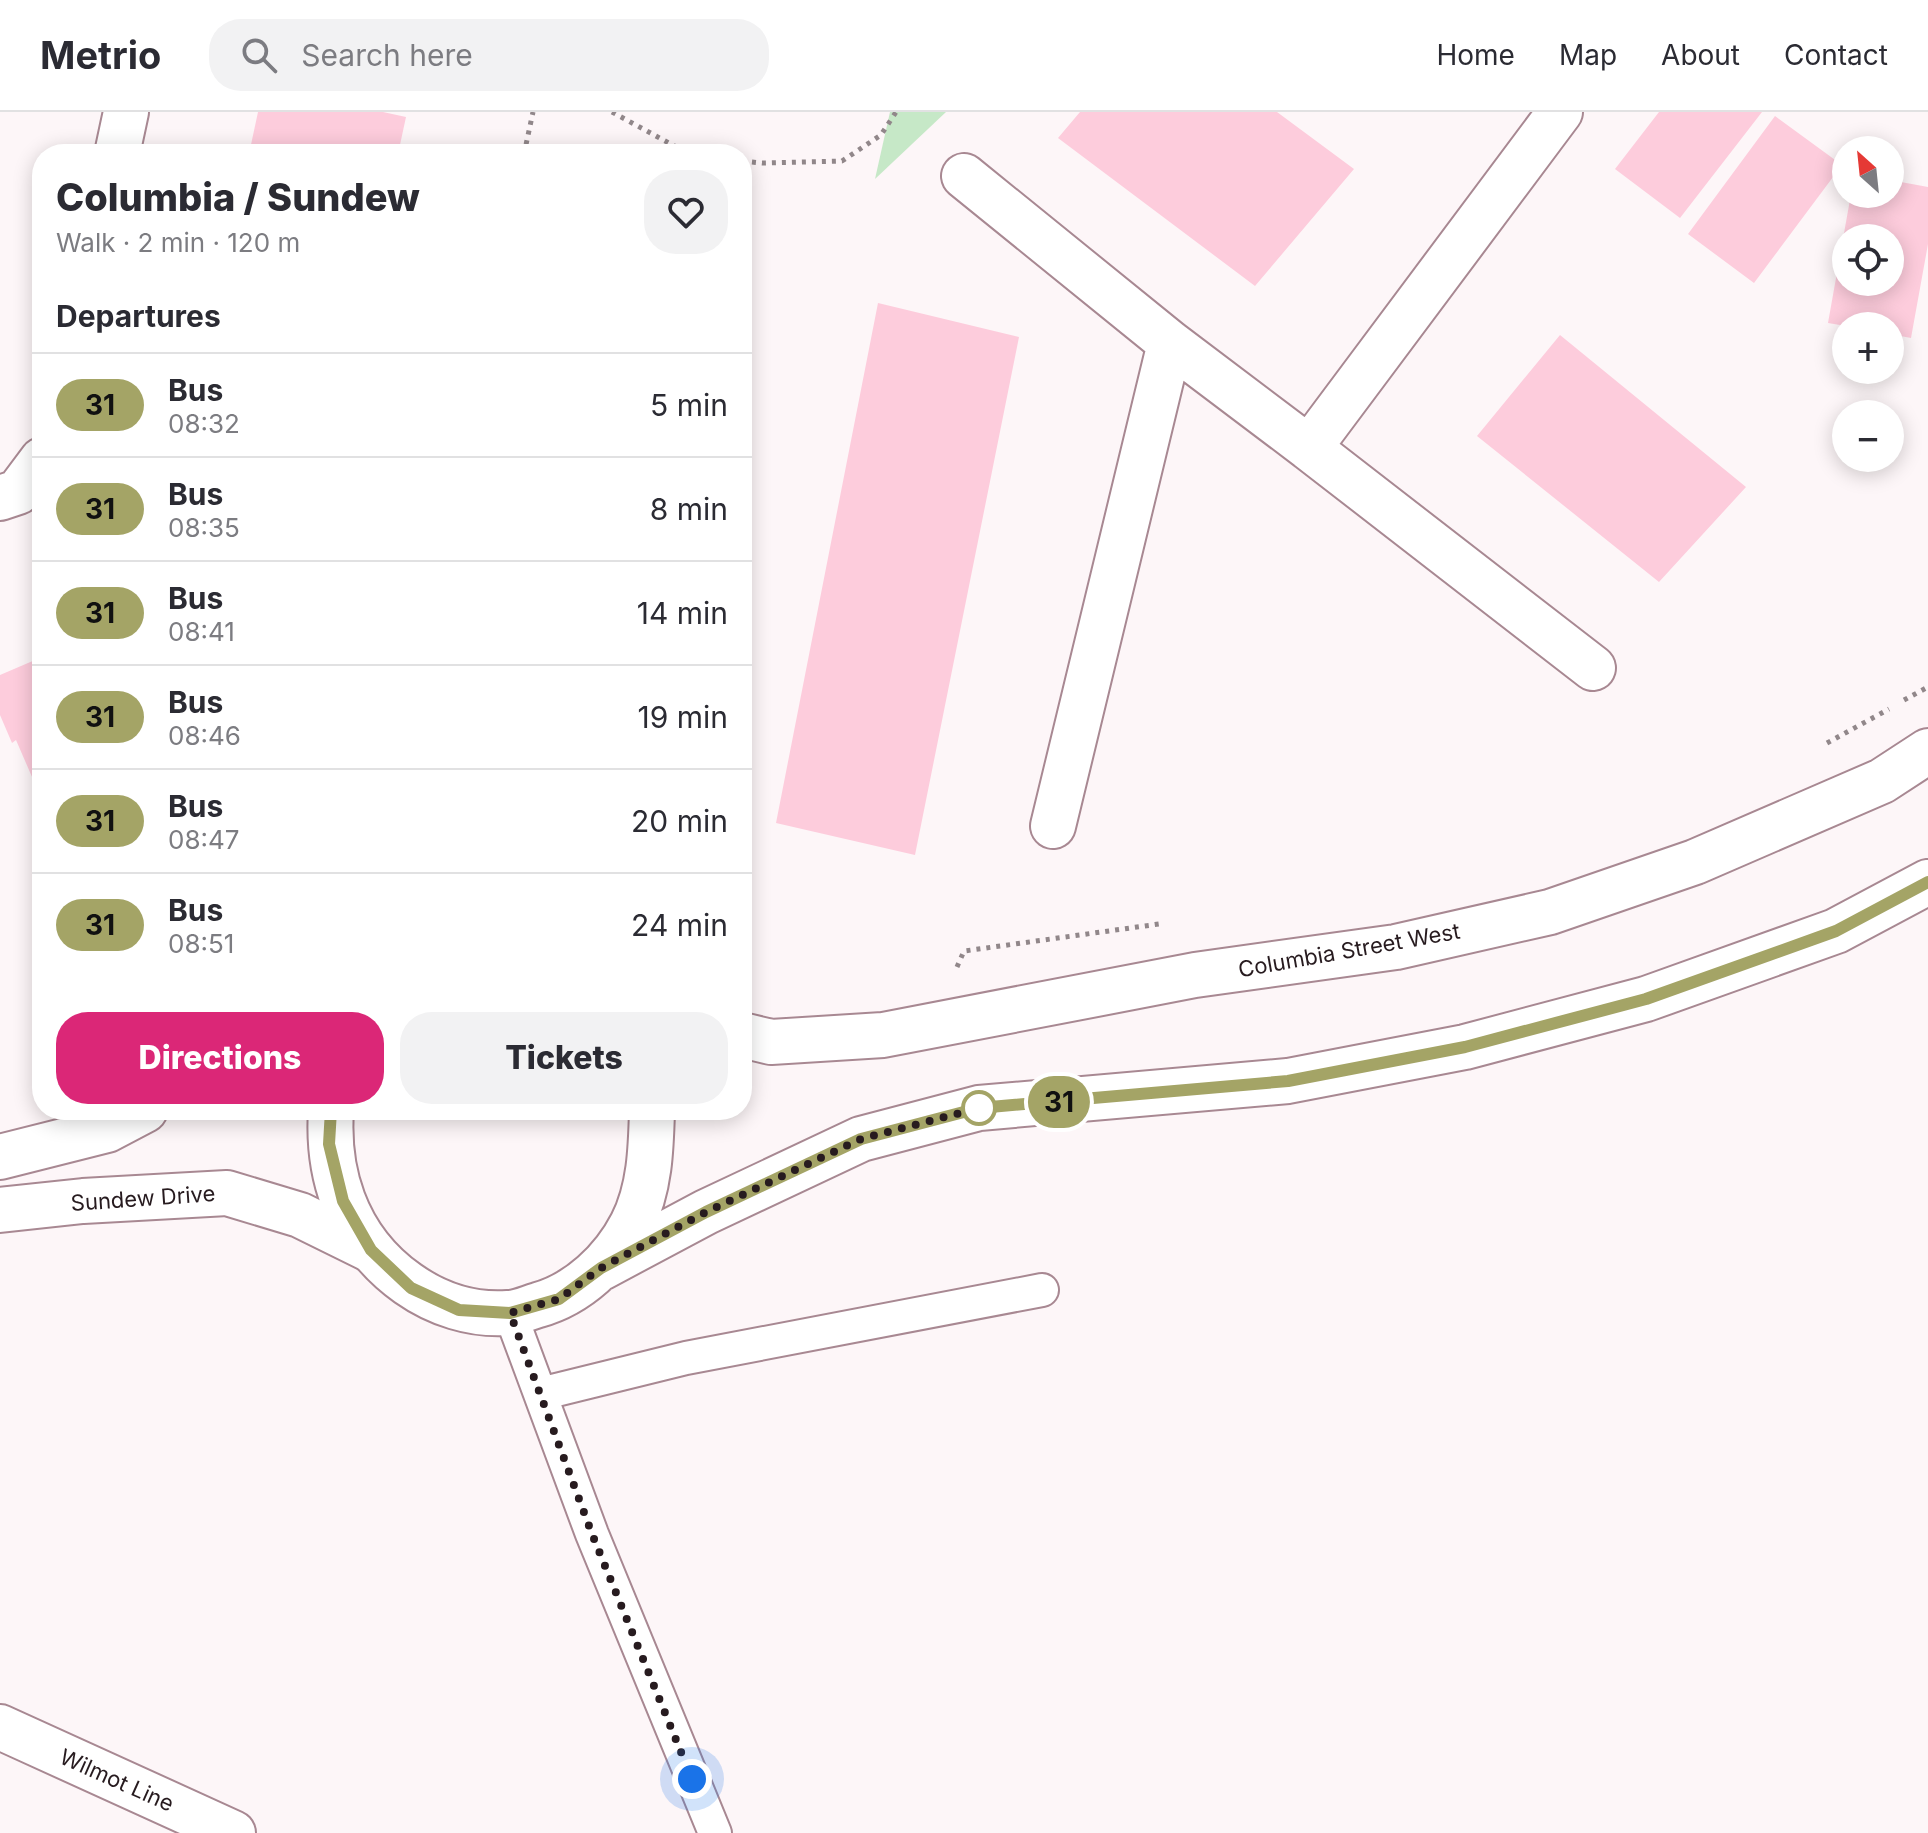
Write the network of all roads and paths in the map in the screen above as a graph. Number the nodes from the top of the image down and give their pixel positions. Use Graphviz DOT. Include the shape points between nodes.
graph roads {
  1 [pos="126,112"];
  2 [pos="533,112"];
  3 [pos="612,112"];
  4 [pos="896,112"];
  5 [pos="1560,112"];
  6 [pos="119,144"];
  7 [pos="526,144"];
  8 [pos="671,144"];
  9 [pos="752,162"];
  10 [pos="964,176"];
  11 [pos="1170,343"];
  12 [pos="1309,448"];
  13 [pos="32,473"];
  14 [pos="0,498"];
  15 [pos="1593,668"];
  16 [pos="1928,687"];
  17 [pos="1903,701"];
  18 [pos="1890,708"];
  19 [pos="1821,746"];
  20 [pos="1928,751"];
  21 [pos="1053,826"];
  22 [pos="1928,882"];
  23 [pos="1173,922"];
  24 [pos="954,1023"];
  25 [pos="752,1037"];
  26 [pos="126,1120"];
  27 [pos="330,1120"];
  28 [pos="652,1120"];
  29 [pos="0,1157"];
  30 [pos="0,1210"];
  31 [pos="371,1250"];
  32 [pos="601,1268"];
  33 [pos="1042,1290"];
  34 [pos="510,1313"];
  35 [pos="540,1394"];
  36 [pos="0,1727"];
  37 [pos="233,1833"];
  38 [pos="715,1833"];
  1 -- 6 [label="main road"];
  2 -- 7 [label="path"];
  3 -- 8 [label="path"];
  4 -- 9 [label="path" via="881,135 842,161"];
  5 -- 12 [label="main road"];
  10 -- 11 [label="main road"];
  11 -- 12 [label="main road"];
  11 -- 21 [label="main road"];
  12 -- 15 [label="main road"];
  13 -- 14 [label="main road" via="18,492"];
  16 -- 17 [label="path"];
  18 -- 19 [label="path"];
  20 -- 24 [label="main road, Columbia Street West" via="1882,781 1695,862 1550,912 1396,947 1195,975"];
  22 -- 32 [label="main road" via="1836,931 1646,999 1465,1047 1288,1081 979,1108 861,1139"];
  23 -- 24 [label="path" via="964,951 949,983"];
  24 -- 25 [label="main road, Columbia Street West" via="883,1035 771,1042"];
  26 -- 29 [label="main road" via="107,1130"];
  27 -- 31 [label="main road" via="329,1144 343,1201"];
  28 -- 32 [label="main road" via="650,1169 632,1223"];
  30 -- 31 [label="main road, Sundew Drive" via="227,1193 300,1215"];
  31 -- 34 [label="main road" via="411,1288 459,1310"];
  32 -- 34 [label="main road" via="559,1299"];
  33 -- 35 [label="lane" via="686,1358"];
  34 -- 35 [label="lane"];
  35 -- 38 [label="lane"];
  36 -- 37 [label="main road, Wilmot Line"];
}
